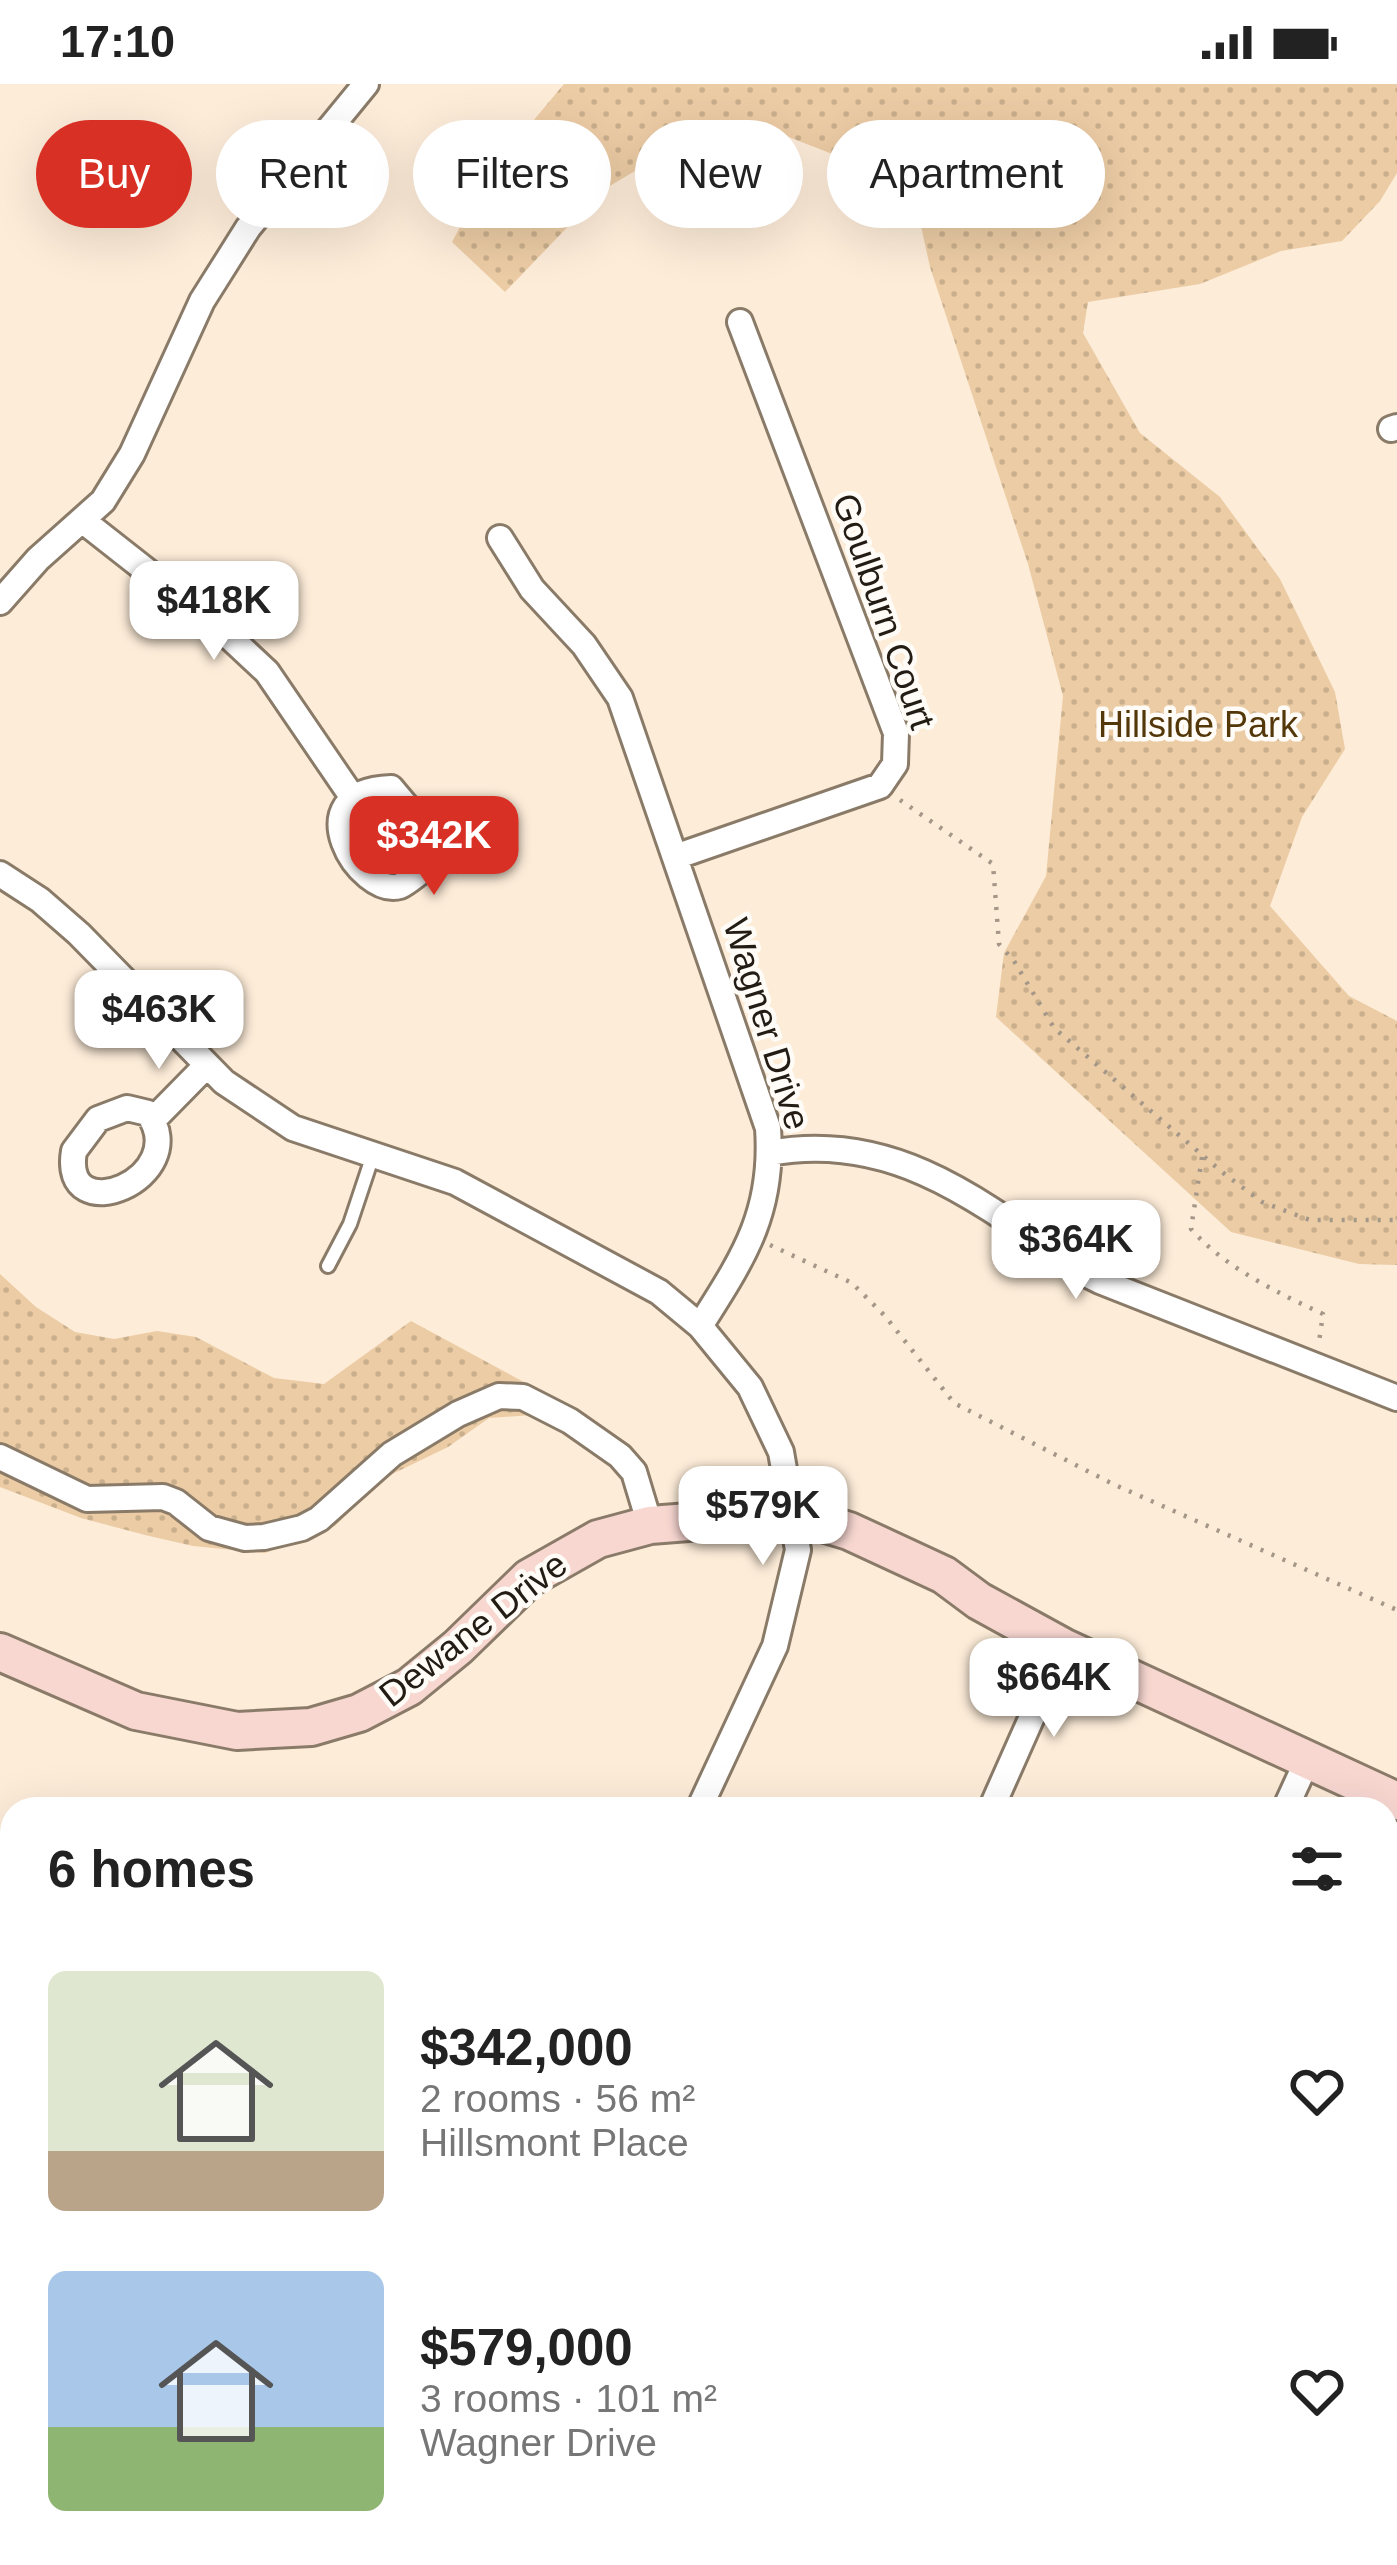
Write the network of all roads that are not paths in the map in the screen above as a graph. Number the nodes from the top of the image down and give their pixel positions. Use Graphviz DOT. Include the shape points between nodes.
graph roads {
  1 [pos="366,84"];
  2 [pos="740,322"];
  3 [pos="82,520"];
  4 [pos="500,538"];
  5 [pos="0,602"];
  6 [pos="353,798"];
  7 [pos="675,857"];
  8 [pos="0,874"];
  9 [pos="207,1065"];
  10 [pos="153,1120"];
  11 [pos="770,1154"];
  12 [pos="373,1155"];
  13 [pos="328,1266"];
  14 [pos="700,1326"];
  15 [pos="1397,1397"];
  16 [pos="0,1457"];
  17 [pos="793,1514"];
  18 [pos="650,1525"];
  19 [pos="1063,1647"];
  20 [pos="0,1652"];
  21 [pos="1307,1761"];
  22 [pos="705,1797"];
  23 [pos="996,1797"];
  24 [pos="1291,1797"];
  25 [pos="1388,1797"];
  1 -- 3 [label="street" via="248,228 202,301 132,454"];
  2 -- 7 [label="street, Goulburn Court" via="896,733 896,764 880,786"];
  3 -- 5 [label="street"];
  3 -- 6 [label="street" via="267,672"];
  4 -- 7 [label="street, Wagner Drive" via="620,698"];
  7 -- 11 [label="street, Wagner Drive" via="768,1128"];
  8 -- 9 [label="street" via="79,934"];
  9 -- 10 [label="street"];
  9 -- 12 [label="street" via="292,1128"];
  11 -- 14 [label="street, Wagner Drive" via="754,1238"];
  11 -- 15 [label="street" via="801,1148 893,1159 938,1175 1076,1269"];
  12 -- 13 [label="lane"];
  12 -- 14 [label="street" via="455,1182 538,1223 659,1292"];
  14 -- 17 [label="street" via="764,1411"];
  16 -- 18 [label="street" via="87,1499 163,1497 208,1528 264,1537 319,1519 392,1454 458,1414 499,1396 523,1396 620,1456 634,1472"];
  17 -- 18 [label="street, Dewane Drive"];
  17 -- 19 [label="street, Dewane Drive" via="944,1575"];
  17 -- 22 [label="street" via="798,1550 775,1646"];
  18 -- 20 [label="street, Dewane Drive" via="551,1563 410,1687 311,1727 246,1732 136,1711"];
  19 -- 21 [label="street, Dewane Drive"];
  19 -- 23 [label="street"];
  21 -- 24 [label="street"];
  21 -- 25 [label="street, Dewane Drive"];
}
